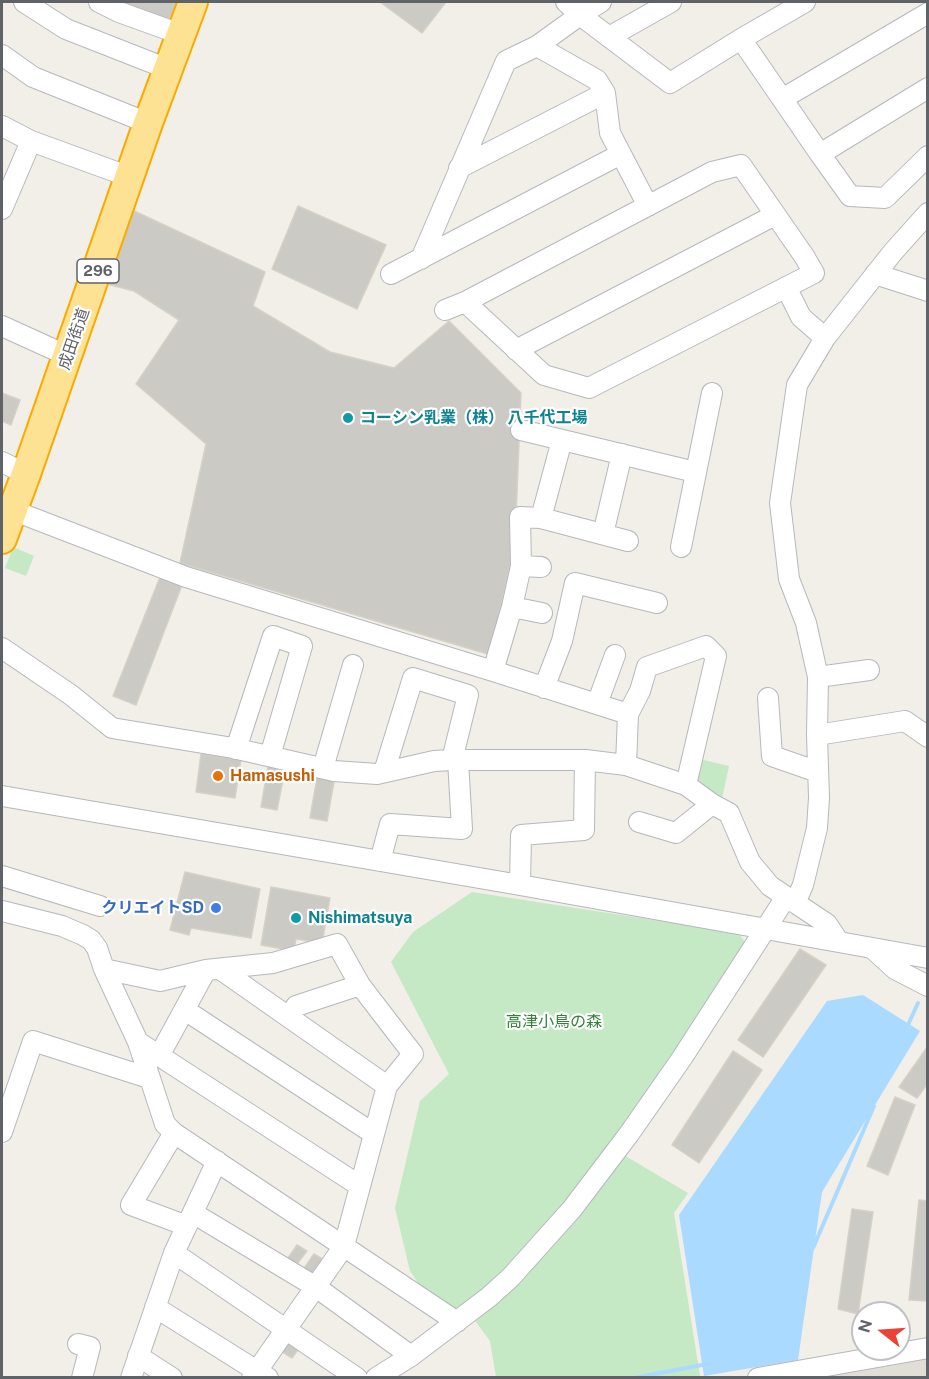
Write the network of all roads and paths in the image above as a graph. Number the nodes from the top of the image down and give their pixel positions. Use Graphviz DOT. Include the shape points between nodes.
graph roads {
  1 [pos="24,2"];
  2 [pos="99,2"];
  3 [pos="193,2"];
  4 [pos="601,2"];
  5 [pos="670,2"];
  6 [pos="805,2"];
  7 [pos="573,8"];
  8 [pos="927,13"];
  9 [pos="180,34"];
  10 [pos="609,37"];
  11 [pos="741,39"];
  12 [pos="537,46"];
  13 [pos="2,55"];
  14 [pos="168,69"];
  15 [pos="927,88"];
  16 [pos="605,93"];
  17 [pos="782,99"];
  18 [pos="148,123"];
  19 [pos="2,126"];
  20 [pos="32,141"];
  21 [pos="621,154"];
  22 [pos="820,154"];
  23 [pos="927,156"];
  24 [pos="459,168"];
  25 [pos="130,177"];
  26 [pos="648,206"];
  27 [pos="2,209"];
  28 [pos="927,213"];
  29 [pos="775,215"];
  30 [pos="421,259"];
  31 [pos="391,273"];
  32 [pos="874,274"];
  33 [pos="786,287"];
  34 [pos="927,291"];
  35 [pos="465,302"];
  36 [pos="445,310"];
  37 [pos="2,326"];
  38 [pos="825,338"];
  39 [pos="516,350"];
  40 [pos="68,356"];
  41 [pos="712,393"];
  42 [pos="520,430"];
  43 [pos="562,440"];
  44 [pos="622,454"];
  45 [pos="14,468"];
  46 [pos="695,472"];
  47 [pos="12,510"];
  48 [pos="541,519"];
  49 [pos="603,534"];
  50 [pos="2,539"];
  51 [pos="628,541"];
  52 [pos="681,547"];
  53 [pos="521,566"];
  54 [pos="541,567"];
  55 [pos="657,603"];
  56 [pos="512,607"];
  57 [pos="542,613"];
  58 [pos="2,648"];
  59 [pos="615,655"];
  60 [pos="353,664"];
  61 [pos="869,670"];
  62 [pos="493,671"];
  63 [pos="818,676"];
  64 [pos="544,688"];
  65 [pos="768,698"];
  66 [pos="597,704"];
  67 [pos="628,714"];
  68 [pos="817,735"];
  69 [pos="927,737"];
  70 [pos="236,749"];
  71 [pos="270,756"];
  72 [pos="455,760"];
  73 [pos="585,760"];
  74 [pos="626,765"];
  75 [pos="323,768"];
  76 [pos="384,772"];
  77 [pos="818,772"];
  78 [pos="686,785"];
  79 [pos="2,795"];
  80 [pos="712,804"];
  81 [pos="639,822"];
  82 [pos="380,861"];
  83 [pos="2,876"];
  84 [pos="520,885"];
  85 [pos="790,900"];
  86 [pos="100,906"];
  87 [pos="2,911"];
  88 [pos="766,929"];
  89 [pos="839,942"];
  90 [pos="873,948"];
  91 [pos="927,958"];
  92 [pos="104,969"];
  93 [pos="213,970"];
  94 [pos="360,985"];
  95 [pos="927,987"];
  96 [pos="185,1010"];
  97 [pos="289,1017"];
  98 [pos="138,1042"];
  99 [pos="159,1056"];
  100 [pos="149,1078"];
  101 [pos="387,1086"];
  102 [pos="2,1132"];
  103 [pos="174,1133"];
  104 [pos="374,1134"];
  105 [pos="217,1161"];
  106 [pos="360,1186"];
  107 [pos="190,1219"];
  108 [pos="344,1246"];
  109 [pos="174,1253"];
  110 [pos="316,1287"];
  111 [pos="155,1307"];
  112 [pos="457,1322"];
  113 [pos="286,1329"];
  114 [pos="78,1344"];
  115 [pos="927,1348"];
  116 [pos="138,1356"];
  117 [pos="411,1356"];
  118 [pos="259,1375"];
  119 [pos="82,1377"];
  120 [pos="131,1377"];
  121 [pos="172,1377"];
  122 [pos="357,1377"];
  123 [pos="376,1377"];
  124 [pos="758,1377"];
  1 -- 14 [label="street" via="66,29"];
  2 -- 9 [label="street"];
  3 -- 9 [label="highway, 成田街道 / 296"];
  4 -- 7 [label="street"];
  5 -- 10 [label="street"];
  6 -- 11 [label="street"];
  7 -- 10 [label="street"];
  7 -- 12 [label="street"];
  8 -- 17 [label="street"];
  9 -- 14 [label="highway, 成田街道 / 296"];
  10 -- 11 [label="street" via="670,83"];
  11 -- 17 [label="street"];
  12 -- 16 [label="street" via="597,80"];
  12 -- 24 [label="street" via="506,61"];
  13 -- 18 [label="street" via="33,77"];
  14 -- 18 [label="highway, 成田街道 / 296"];
  15 -- 22 [label="street"];
  16 -- 21 [label="street" via="610,133"];
  16 -- 24 [label="street"];
  17 -- 22 [label="street"];
  18 -- 25 [label="highway, 成田街道 / 296"];
  19 -- 20 [label="street"];
  20 -- 25 [label="street"];
  20 -- 27 [label="street"];
  21 -- 26 [label="street"];
  21 -- 30 [label="street"];
  22 -- 23 [label="street" via="850,196 885,198"];
  24 -- 30 [label="street"];
  25 -- 40 [label="highway, 成田街道 / 296"];
  26 -- 29 [label="street" via="712,172 741,165"];
  26 -- 35 [label="street"];
  28 -- 32 [label="street"];
  29 -- 33 [label="street" via="814,273"];
  29 -- 39 [label="street"];
  30 -- 31 [label="street"];
  32 -- 34 [label="street"];
  32 -- 38 [label="street"];
  33 -- 38 [label="street" via="801,317"];
  33 -- 39 [label="street" via="589,388 544,375"];
  35 -- 36 [label="street"];
  35 -- 39 [label="street"];
  37 -- 40 [label="street"];
  38 -- 63 [label="street" via="797,385 780,503 789,579 806,623"];
  40 -- 45 [label="highway, 成田街道 / 296"];
  41 -- 46 [label="street"];
  42 -- 43 [label="street"];
  43 -- 44 [label="street"];
  43 -- 48 [label="street"];
  44 -- 46 [label="street"];
  44 -- 49 [label="street"];
  45 -- 47 [label="highway, 成田街道 / 296"];
  46 -- 52 [label="street"];
  47 -- 50 [label="highway, 成田街道 / 296"];
  47 -- 62 [label="street" via="186,577"];
  48 -- 49 [label="street"];
  48 -- 53 [label="street" via="520,516"];
  49 -- 51 [label="street"];
  53 -- 54 [label="street"];
  53 -- 56 [label="street"];
  55 -- 64 [label="street" via="575,583 562,641"];
  56 -- 57 [label="street"];
  56 -- 62 [label="street"];
  58 -- 70 [label="street" via="112,728"];
  59 -- 66 [label="street"];
  60 -- 75 [label="street"];
  61 -- 63 [label="street"];
  62 -- 64 [label="street"];
  63 -- 68 [label="street"];
  64 -- 66 [label="street"];
  65 -- 77 [label="street" via="772,756"];
  66 -- 67 [label="street"];
  67 -- 74 [label="street"];
  67 -- 78 [label="street" via="647,667 706,646 716,656"];
  68 -- 69 [label="street" via="905,721"];
  68 -- 77 [label="street"];
  70 -- 71 [label="street"];
  70 -- 71 [label="street" via="273,636 302,646"];
  71 -- 75 [label="street"];
  72 -- 73 [label="street"];
  72 -- 76 [label="street" via="434,760"];
  72 -- 76 [label="street" via="468,695 413,678"];
  72 -- 82 [label="street" via="462,829 390,824"];
  73 -- 74 [label="street"];
  73 -- 84 [label="street" via="584,830 521,835"];
  74 -- 78 [label="street"];
  75 -- 76 [label="street"];
  77 -- 85 [label="street" via="817,828 803,885"];
  78 -- 80 [label="street"];
  79 -- 82 [label="street"];
  80 -- 81 [label="street" via="676,833"];
  80 -- 85 [label="street" via="729,813 750,862 770,886"];
  82 -- 84 [label="street"];
  83 -- 86 [label="street"];
  84 -- 88 [label="street"];
  85 -- 88 [label="street"];
  85 -- 89 [label="street" via="827,924"];
  87 -- 92 [label="street" via="83,935 97,948"];
  88 -- 89 [label="street"];
  88 -- 112 [label="street" via="682,1058 572,1209 511,1277"];
  89 -- 90 [label="street"];
  90 -- 91 [label="street"];
  90 -- 95 [label="street" via="895,969"];
  92 -- 93 [label="street" via="160,981"];
  92 -- 98 [label="street"];
  93 -- 94 [label="street" via="273,963 337,944"];
  93 -- 96 [label="street"];
  93 -- 97 [label="street"];
  94 -- 97 [label="street" via="296,1006"];
  94 -- 101 [label="street" via="413,1054"];
  96 -- 99 [label="street"];
  96 -- 104 [label="street"];
  97 -- 101 [label="street"];
  98 -- 99 [label="street"];
  98 -- 100 [label="street"];
  99 -- 106 [label="street"];
  100 -- 102 [label="street" via="33,1041"];
  100 -- 103 [label="street" via="165,1124"];
  101 -- 104 [label="street"];
  103 -- 105 [label="street"];
  103 -- 107 [label="street" via="131,1205"];
  104 -- 106 [label="street"];
  105 -- 107 [label="street"];
  105 -- 108 [label="street"];
  106 -- 108 [label="street"];
  107 -- 109 [label="street"];
  107 -- 110 [label="street"];
  108 -- 110 [label="street"];
  108 -- 112 [label="street"];
  109 -- 111 [label="street"];
  109 -- 113 [label="street"];
  110 -- 113 [label="street"];
  110 -- 117 [label="street"];
  111 -- 116 [label="street"];
  111 -- 118 [label="street"];
  112 -- 117 [label="street"];
  113 -- 118 [label="street"];
  113 -- 122 [label="street"];
  114 -- 119 [label="street" via="90,1347"];
  115 -- 124 [label="street"];
  116 -- 120 [label="street"];
  116 -- 121 [label="street"];
  117 -- 123 [label="street"];
}
